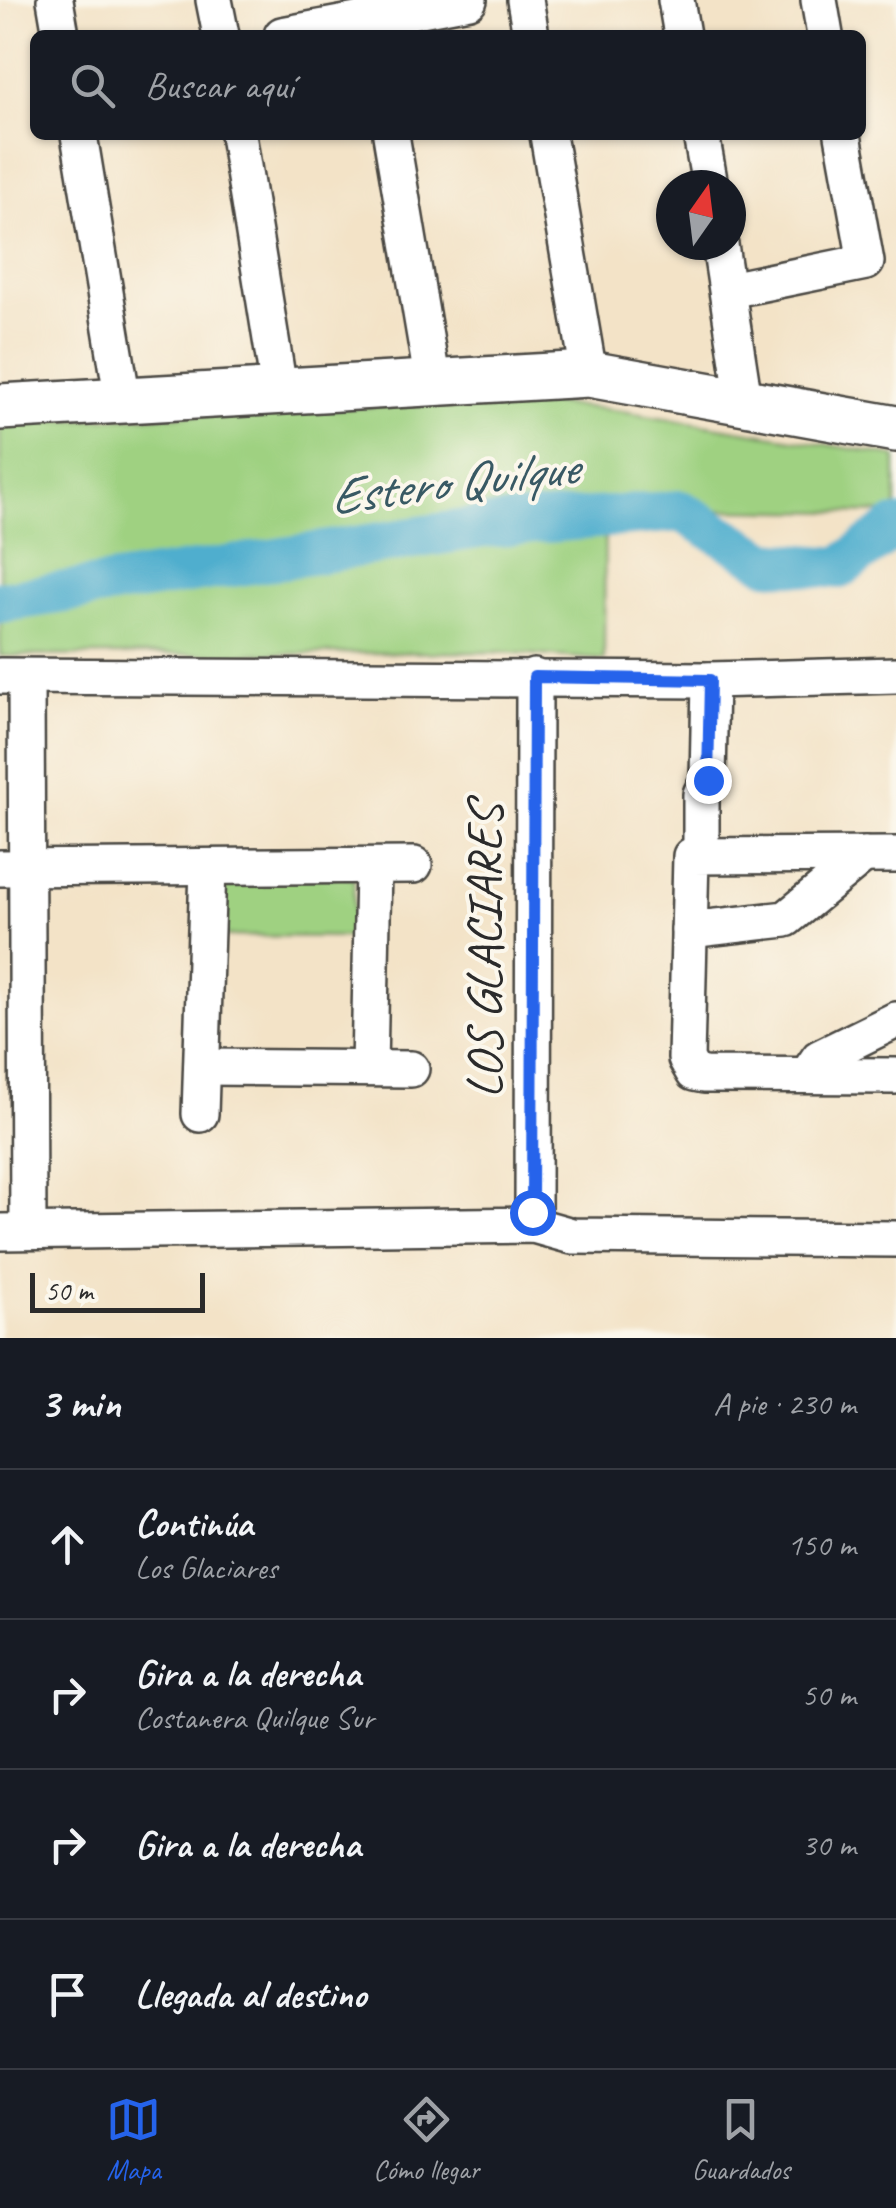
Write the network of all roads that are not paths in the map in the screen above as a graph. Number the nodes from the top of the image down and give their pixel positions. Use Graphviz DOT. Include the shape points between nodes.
graph roads {
  1 [pos="55,0"];
  2 [pos="214,0"];
  3 [pos="470,0"];
  4 [pos="524,0"];
  5 [pos="676,0"];
  6 [pos="819,0"];
  7 [pos="371,18"];
  8 [pos="61,30"];
  9 [pos="220,30"];
  10 [pos="308,30"];
  11 [pos="529,30"];
  12 [pos="681,30"];
  13 [pos="824,30"];
  14 [pos="80,140"];
  15 [pos="239,140"];
  16 [pos="392,140"];
  17 [pos="549,140"];
  18 [pos="701,140"];
  19 [pos="844,140"];
  20 [pos="707,170"];
  21 [pos="723,260"];
  22 [pos="728,290"];
  23 [pos="589,374"];
  24 [pos="432,384"];
  25 [pos="279,389"];
  26 [pos="122,400"];
  27 [pos="744,402"];
  28 [pos="0,406"];
  29 [pos="896,429"];
  30 [pos="896,675"];
  31 [pos="13,676"];
  32 [pos="534,677"];
  33 [pos="710,680"];
  34 [pos="701,854"];
  35 [pos="880,855"];
  36 [pos="414,865"];
  37 [pos="13,868"];
  38 [pos="208,868"];
  39 [pos="372,868"];
  40 [pos="688,930"];
  41 [pos="896,1020"];
  42 [pos="202,1068"];
  43 [pos="369,1068"];
  44 [pos="411,1069"];
  45 [pos="808,1074"];
  46 [pos="896,1076"];
  47 [pos="200,1114"];
  48 [pos="534,1225"];
  49 [pos="14,1232"];
  50 [pos="896,1239"];
  1 -- 8 [label="street"];
  2 -- 9 [label="street"];
  3 -- 7 [label="street"];
  4 -- 11 [label="street"];
  5 -- 12 [label="street"];
  6 -- 13 [label="street"];
  7 -- 10 [label="street"];
  14 -- 26 [label="street"];
  15 -- 25 [label="street"];
  16 -- 24 [label="street"];
  17 -- 23 [label="street"];
  18 -- 20 [label="street"];
  19 -- 22 [label="street" via="866,262"];
  21 -- 22 [label="street"];
  22 -- 27 [label="street"];
  23 -- 24 [label="main road"];
  23 -- 27 [label="main road"];
  24 -- 25 [label="main road"];
  25 -- 26 [label="main road"];
  26 -- 28 [label="main road"];
  27 -- 29 [label="main road"];
  30 -- 33 [label="street"];
  31 -- 32 [label="street"];
  31 -- 37 [label="street"];
  32 -- 33 [label="street"];
  32 -- 48 [label="street, LOS GLACIARES"];
  33 -- 34 [label="street"];
  34 -- 35 [label="street"];
  34 -- 40 [label="street" via="689,862"];
  35 -- 40 [label="street" via="786,919"];
  36 -- 39 [label="street"];
  37 -- 38 [label="street"];
  37 -- 49 [label="street"];
  38 -- 39 [label="street"];
  38 -- 42 [label="street"];
  39 -- 43 [label="street"];
  40 -- 45 [label="street" via="688,1066 704,1076"];
  41 -- 45 [label="street" via="819,1058"];
  42 -- 43 [label="street"];
  42 -- 47 [label="street"];
  43 -- 44 [label="street"];
  45 -- 46 [label="street"];
  48 -- 49 [label="street"];
  48 -- 50 [label="street" via="572,1236"];
}
